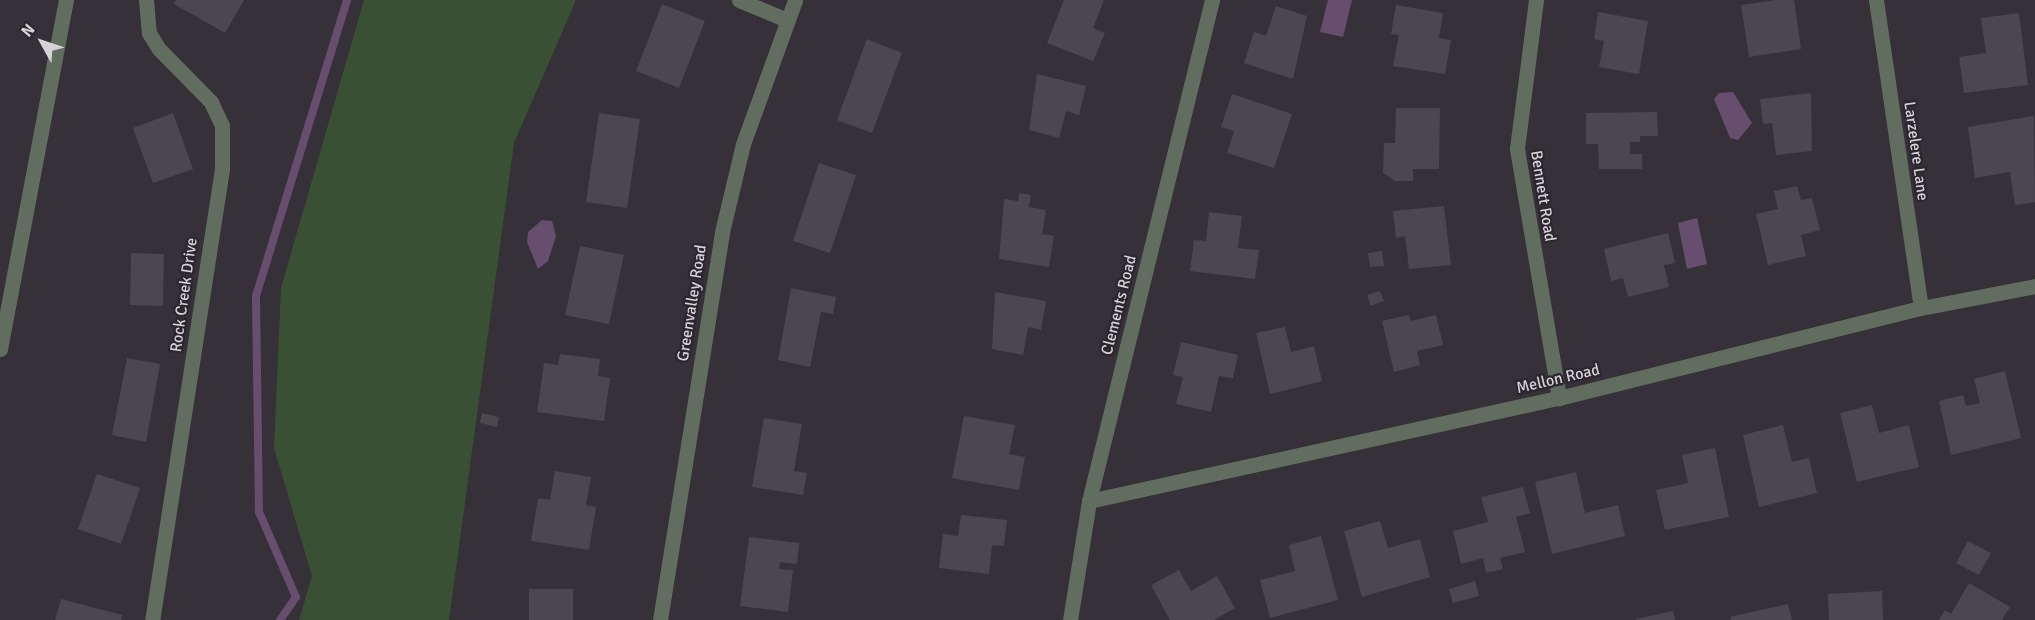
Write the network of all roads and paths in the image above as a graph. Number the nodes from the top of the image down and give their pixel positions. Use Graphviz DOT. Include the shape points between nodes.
graph roads {
  1 [pos="66,0"];
  2 [pos="146,0"];
  3 [pos="739,0"];
  4 [pos="795,0"];
  5 [pos="1212,0"];
  6 [pos="1536,0"];
  7 [pos="1876,0"];
  8 [pos="787,20"];
  9 [pos="2035,286"];
  10 [pos="1921,308"];
  11 [pos="0,349"];
  12 [pos="1559,398"];
  13 [pos="1089,501"];
  14 [pos="152,620"];
  15 [pos="660,620"];
  16 [pos="1070,620"];
  1 -- 11 [label="street"];
  2 -- 14 [label="street, Rock Creek Drive" via="154,41 211,102 222,126 222,169"];
  3 -- 8 [label="street"];
  4 -- 8 [label="street, Greenvalley Road"];
  5 -- 13 [label="street, Clements Road"];
  6 -- 12 [label="street, Bennett Road" via="1517,149"];
  7 -- 10 [label="street, Larzelere Lane"];
  8 -- 15 [label="street, Greenvalley Road" via="742,144 722,232"];
  9 -- 10 [label="street, Mellon Road"];
  10 -- 12 [label="street, Mellon Road"];
  12 -- 13 [label="street, Mellon Road"];
  13 -- 16 [label="street, Clements Road"];
}
